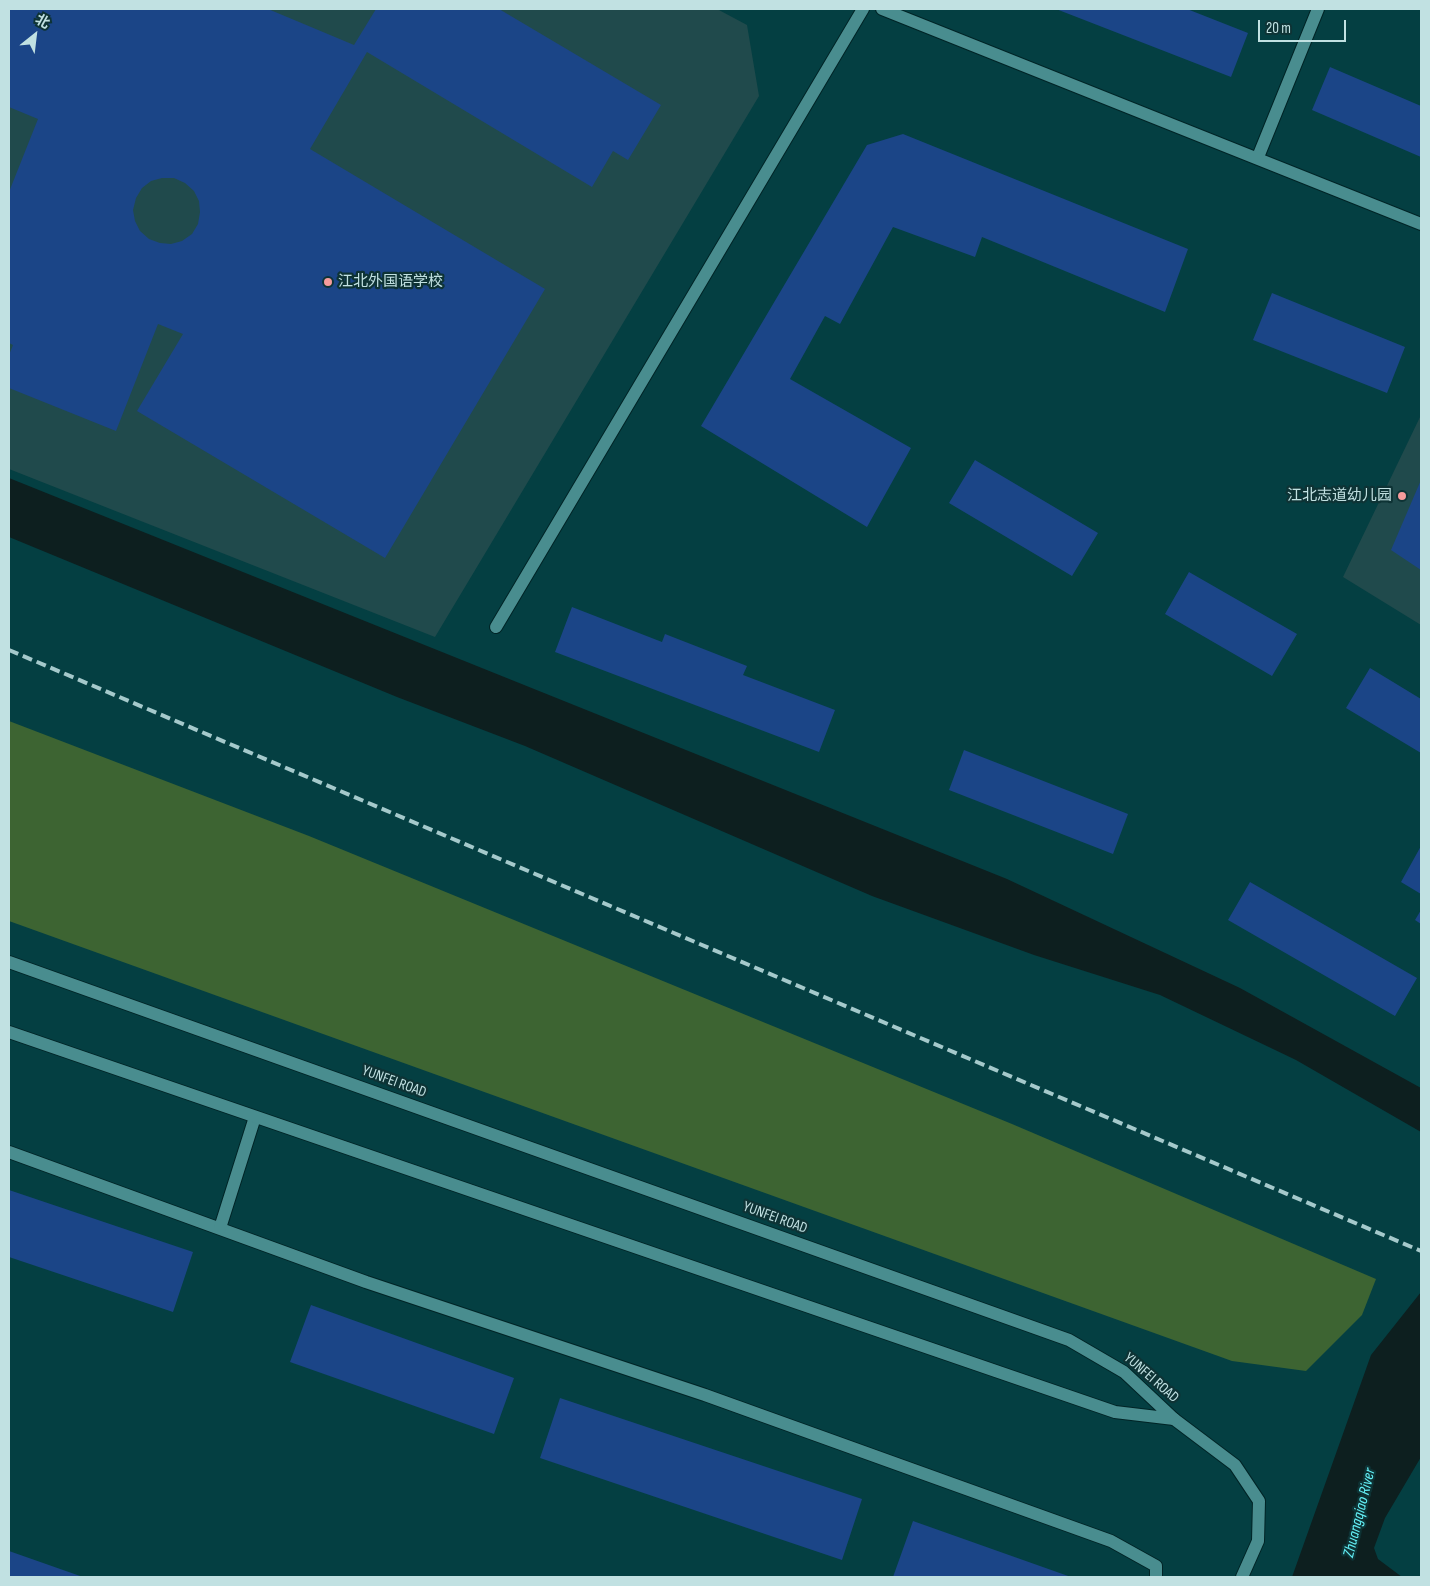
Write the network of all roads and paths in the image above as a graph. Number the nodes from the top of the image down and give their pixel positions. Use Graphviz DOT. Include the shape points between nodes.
graph roads {
  1 [pos="862,9"];
  2 [pos="882,9"];
  3 [pos="1318,9"];
  4 [pos="1258,157"];
  5 [pos="1421,224"];
  6 [pos="496,627"];
  7 [pos="9,962"];
  8 [pos="9,1032"];
  9 [pos="255,1117"];
  10 [pos="9,1152"];
  11 [pos="220,1228"];
  12 [pos="1174,1419"];
  13 [pos="1156,1577"];
  14 [pos="1242,1577"];
  1 -- 6 [label="main road"];
  2 -- 4 [label="main road"];
  3 -- 4 [label="main road"];
  4 -- 5 [label="main road"];
  7 -- 12 [label="main road, YUNFEI ROAD" via="1069,1340 1124,1372"];
  8 -- 9 [label="main road, YUNFEI ROAD"];
  9 -- 11 [label="main road"];
  9 -- 12 [label="main road, YUNFEI ROAD" via="1115,1412"];
  10 -- 11 [label="main road"];
  11 -- 13 [label="main road" via="366,1282 705,1395 1111,1541 1156,1566"];
  12 -- 14 [label="main road" via="1235,1465 1259,1501 1258,1541"];
}
